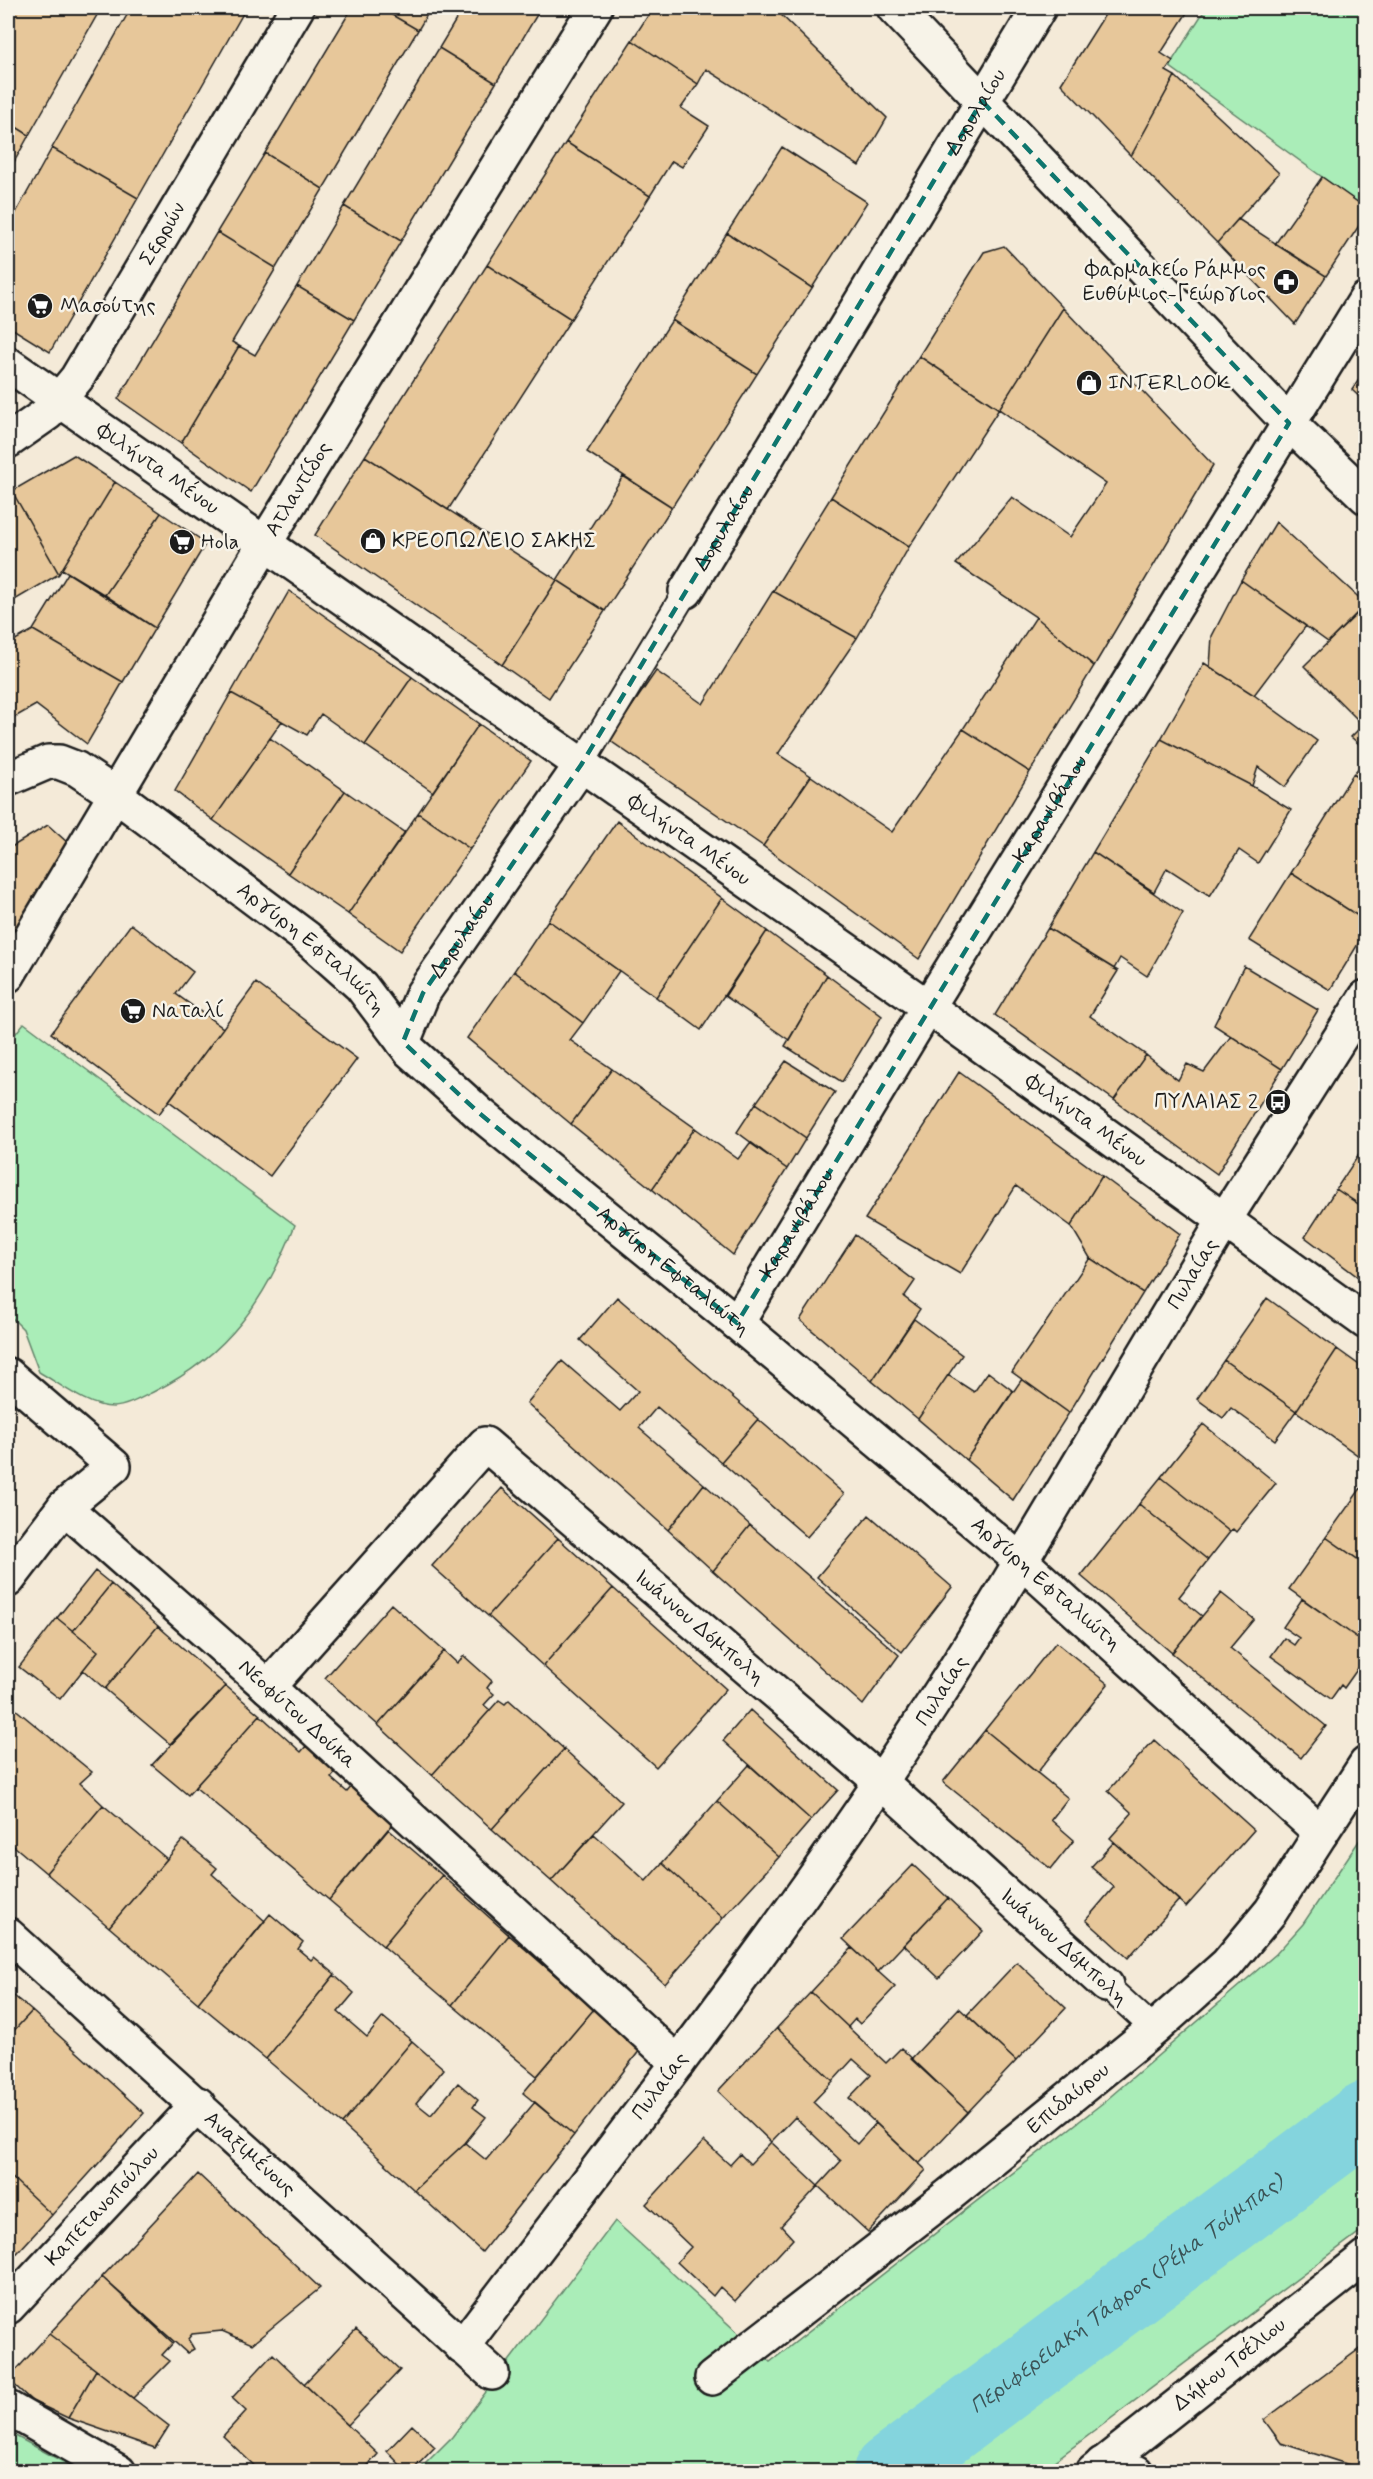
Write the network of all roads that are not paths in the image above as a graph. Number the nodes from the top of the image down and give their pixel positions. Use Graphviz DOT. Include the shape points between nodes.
graph roads {
  1 [pos="297,8"];
  2 [pos="595,8"];
  3 [pos="894,8"];
  4 [pos="1039,8"];
  5 [pos="982,101"];
  6 [pos="1365,299"];
  7 [pos="8,364"];
  8 [pos="61,400"];
  9 [pos="1289,423"];
  10 [pos="8,441"];
  11 [pos="1365,497"];
  12 [pos="265,543"];
  13 [pos="686,591"];
  14 [pos="581,765"];
  15 [pos="8,778"];
  16 [pos="116,795"];
  17 [pos="8,975"];
  18 [pos="1365,996"];
  19 [pos="928,1007"];
  20 [pos="403,1042"];
  21 [pos="1225,1219"];
  22 [pos="1365,1322"];
  23 [pos="737,1323"];
  24 [pos="8,1375"];
  25 [pos="64,1507"];
  26 [pos="1021,1561"];
  27 [pos="8,1580"];
  28 [pos="268,1686"];
  29 [pos="1365,1764"];
  30 [pos="882,1783"];
  31 [pos="1321,1833"];
  32 [pos="8,1935"];
  33 [pos="1106,1985"];
  34 [pos="1154,2029"];
  35 [pos="678,2063"];
  36 [pos="198,2104"];
  37 [pos="1365,2257"];
  38 [pos="8,2307"];
  39 [pos="462,2347"];
  40 [pos="492,2373"];
  41 [pos="712,2378"];
  42 [pos="8,2408"];
  43 [pos="1097,2468"];
  44 [pos="118,2472"];
  45 [pos="1136,2472"];
  1 -- 8 [label="street, Σερρών"];
  2 -- 12 [label="street, Ατλαντίδος"];
  3 -- 5 [label="street"];
  4 -- 5 [label="street, Δορυλαίου"];
  5 -- 9 [label="street"];
  5 -- 13 [label="street, Δορυλαίου"];
  6 -- 9 [label="street, Καρανιβάλου"];
  7 -- 8 [label="street, Φιλήντα Μένου"];
  8 -- 10 [label="street, Σερρών"];
  8 -- 12 [label="street, Φιλήντα Μένου"];
  9 -- 11 [label="street"];
  9 -- 19 [label="street, Καρανιβάλου"];
  12 -- 14 [label="street, Φιλήντα Μένου"];
  12 -- 16 [label="street, Ατλαντίδος"];
  13 -- 14 [label="street, Δορυλαίου"];
  14 -- 19 [label="street, Φιλήντα Μένου"];
  14 -- 20 [label="street, Δορυλαίου" via="423,993"];
  15 -- 16 [label="street, Αργύρη Εφταλιώτη" via="39,764 58,762 77,769"];
  16 -- 17 [label="street, Ατλαντίδος"];
  16 -- 20 [label="street, Αργύρη Εφταλιώτη" via="337,963 361,986"];
  18 -- 21 [label="street, Πυλαίας"];
  19 -- 21 [label="street, Φιλήντα Μένου"];
  19 -- 23 [label="street, Καρανιβάλου"];
  20 -- 23 [label="street, Αργύρη Εφταλιώτη" via="479,1113"];
  21 -- 22 [label="street, Φιλήντα Μένου"];
  21 -- 26 [label="street, Πυλαίας"];
  23 -- 26 [label="street, Αργύρη Εφταλιώτη"];
  24 -- 25 [label="street" via="114,1466"];
  25 -- 27 [label="street"];
  25 -- 28 [label="street, Νεοφύτου Δούκα"];
  26 -- 30 [label="street, Πυλαίας" via="955,1673"];
  26 -- 31 [label="street, Αργύρη Εφταλιώτη"];
  28 -- 30 [label="street, Ιωάννου Δόμπολη" via="485,1444"];
  28 -- 35 [label="street, Νεοφύτου Δούκα"];
  29 -- 31 [label="street, Επιδαύρου"];
  30 -- 33 [label="street, Ιωάννου Δόμπολη"];
  30 -- 35 [label="street, Πυλαίας"];
  31 -- 34 [label="street, Επιδαύρου" via="1242,1949"];
  32 -- 36 [label="street, Αναξιμένους"];
  33 -- 34 [label="street, Ιωάννου Δόμπολη"];
  34 -- 41 [label="street, Επιδαύρου" via="866,2262"];
  35 -- 39 [label="street, Πυλαίας"];
  36 -- 38 [label="street, Καπετανοπούλου"];
  36 -- 39 [label="street, Αναξιμένους"];
  37 -- 43 [label="street, Δήμου Τσέλιου"];
  39 -- 40 [label="street, Αναξιμένους"];
  42 -- 44 [label="street"];
  43 -- 45 [label="street"];
}
